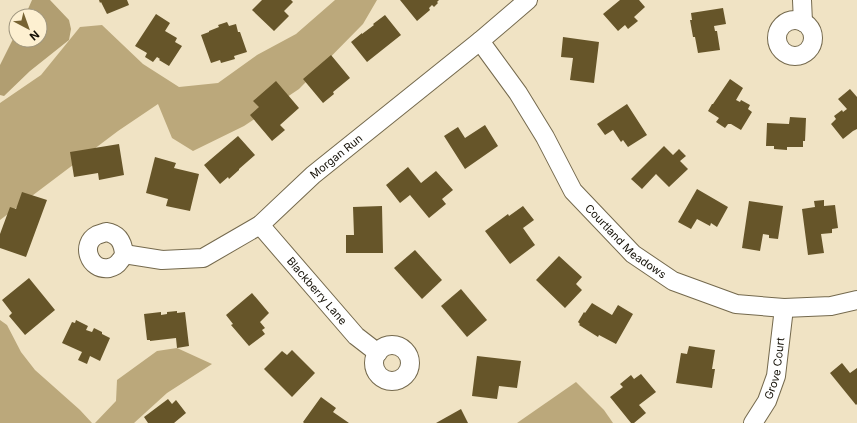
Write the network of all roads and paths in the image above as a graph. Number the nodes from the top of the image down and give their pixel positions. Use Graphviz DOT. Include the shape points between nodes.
graph roads {
  1 [pos="528,0"];
  2 [pos="802,0"];
  3 [pos="803,22"];
  4 [pos="480,41"];
  5 [pos="260,225"];
  6 [pos="124,254"];
  7 [pos="857,300"];
  8 [pos="784,308"];
  9 [pos="378,353"];
  10 [pos="753,423"];
  1 -- 4 [label="street, Morgan Run"];
  2 -- 3 [label="street"];
  4 -- 5 [label="street, Morgan Run" via="313,175"];
  4 -- 8 [label="street, Courtland Meadows" via="546,137 573,191 633,254 673,281 736,304"];
  5 -- 6 [label="street, Morgan Run" via="203,258 162,260"];
  5 -- 9 [label="street, Blackberry Lane" via="356,336"];
  7 -- 8 [label="street, Courtland Meadows" via="831,306"];
  8 -- 10 [label="street, Grove Court" via="776,376 767,400"];
}
